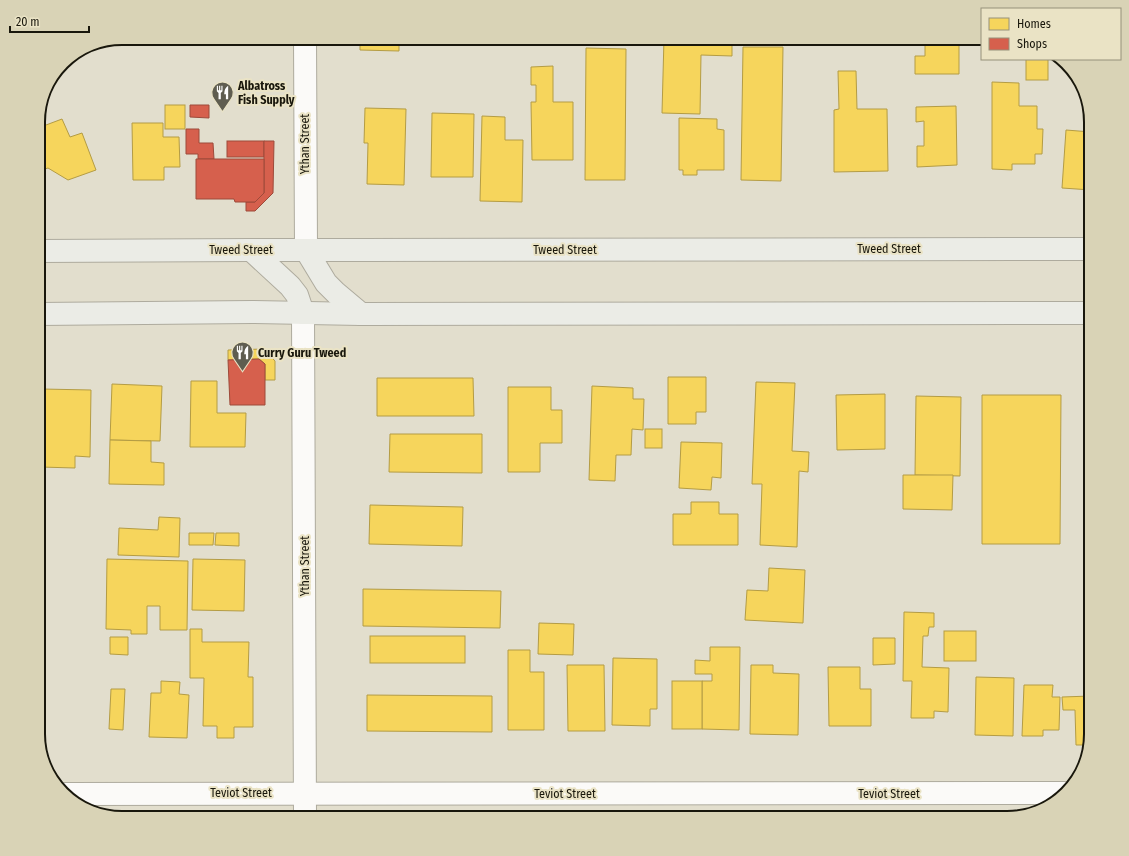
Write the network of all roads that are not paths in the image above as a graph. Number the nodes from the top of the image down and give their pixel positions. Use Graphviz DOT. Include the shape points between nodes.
graph roads {
  1 [pos="305,45"];
  2 [pos="1084,249"];
  3 [pos="252,250"];
  4 [pos="306,250"];
  5 [pos="45,251"];
  6 [pos="303,313"];
  7 [pos="1084,313"];
  8 [pos="45,314"];
  9 [pos="361,314"];
  10 [pos="306,793"];
  11 [pos="1057,793"];
  12 [pos="74,794"];
  13 [pos="305,811"];
  1 -- 4 [label="street, Ythan Street"];
  2 -- 4 [label="main road, Tweed Street"];
  3 -- 4 [label="main road, Tweed Street"];
  3 -- 5 [label="main road, Tweed Street"];
  3 -- 6 [label="main road" via="290,286 297,295"];
  4 -- 9 [label="main road" via="326,283"];
  6 -- 8 [label="main road"];
  6 -- 9 [label="main road"];
  6 -- 10 [label="street, Ythan Street"];
  7 -- 9 [label="main road"];
  10 -- 11 [label="street, Teviot Street"];
  10 -- 12 [label="street, Teviot Street"];
  10 -- 13 [label="street, Ythan Street"];
}
